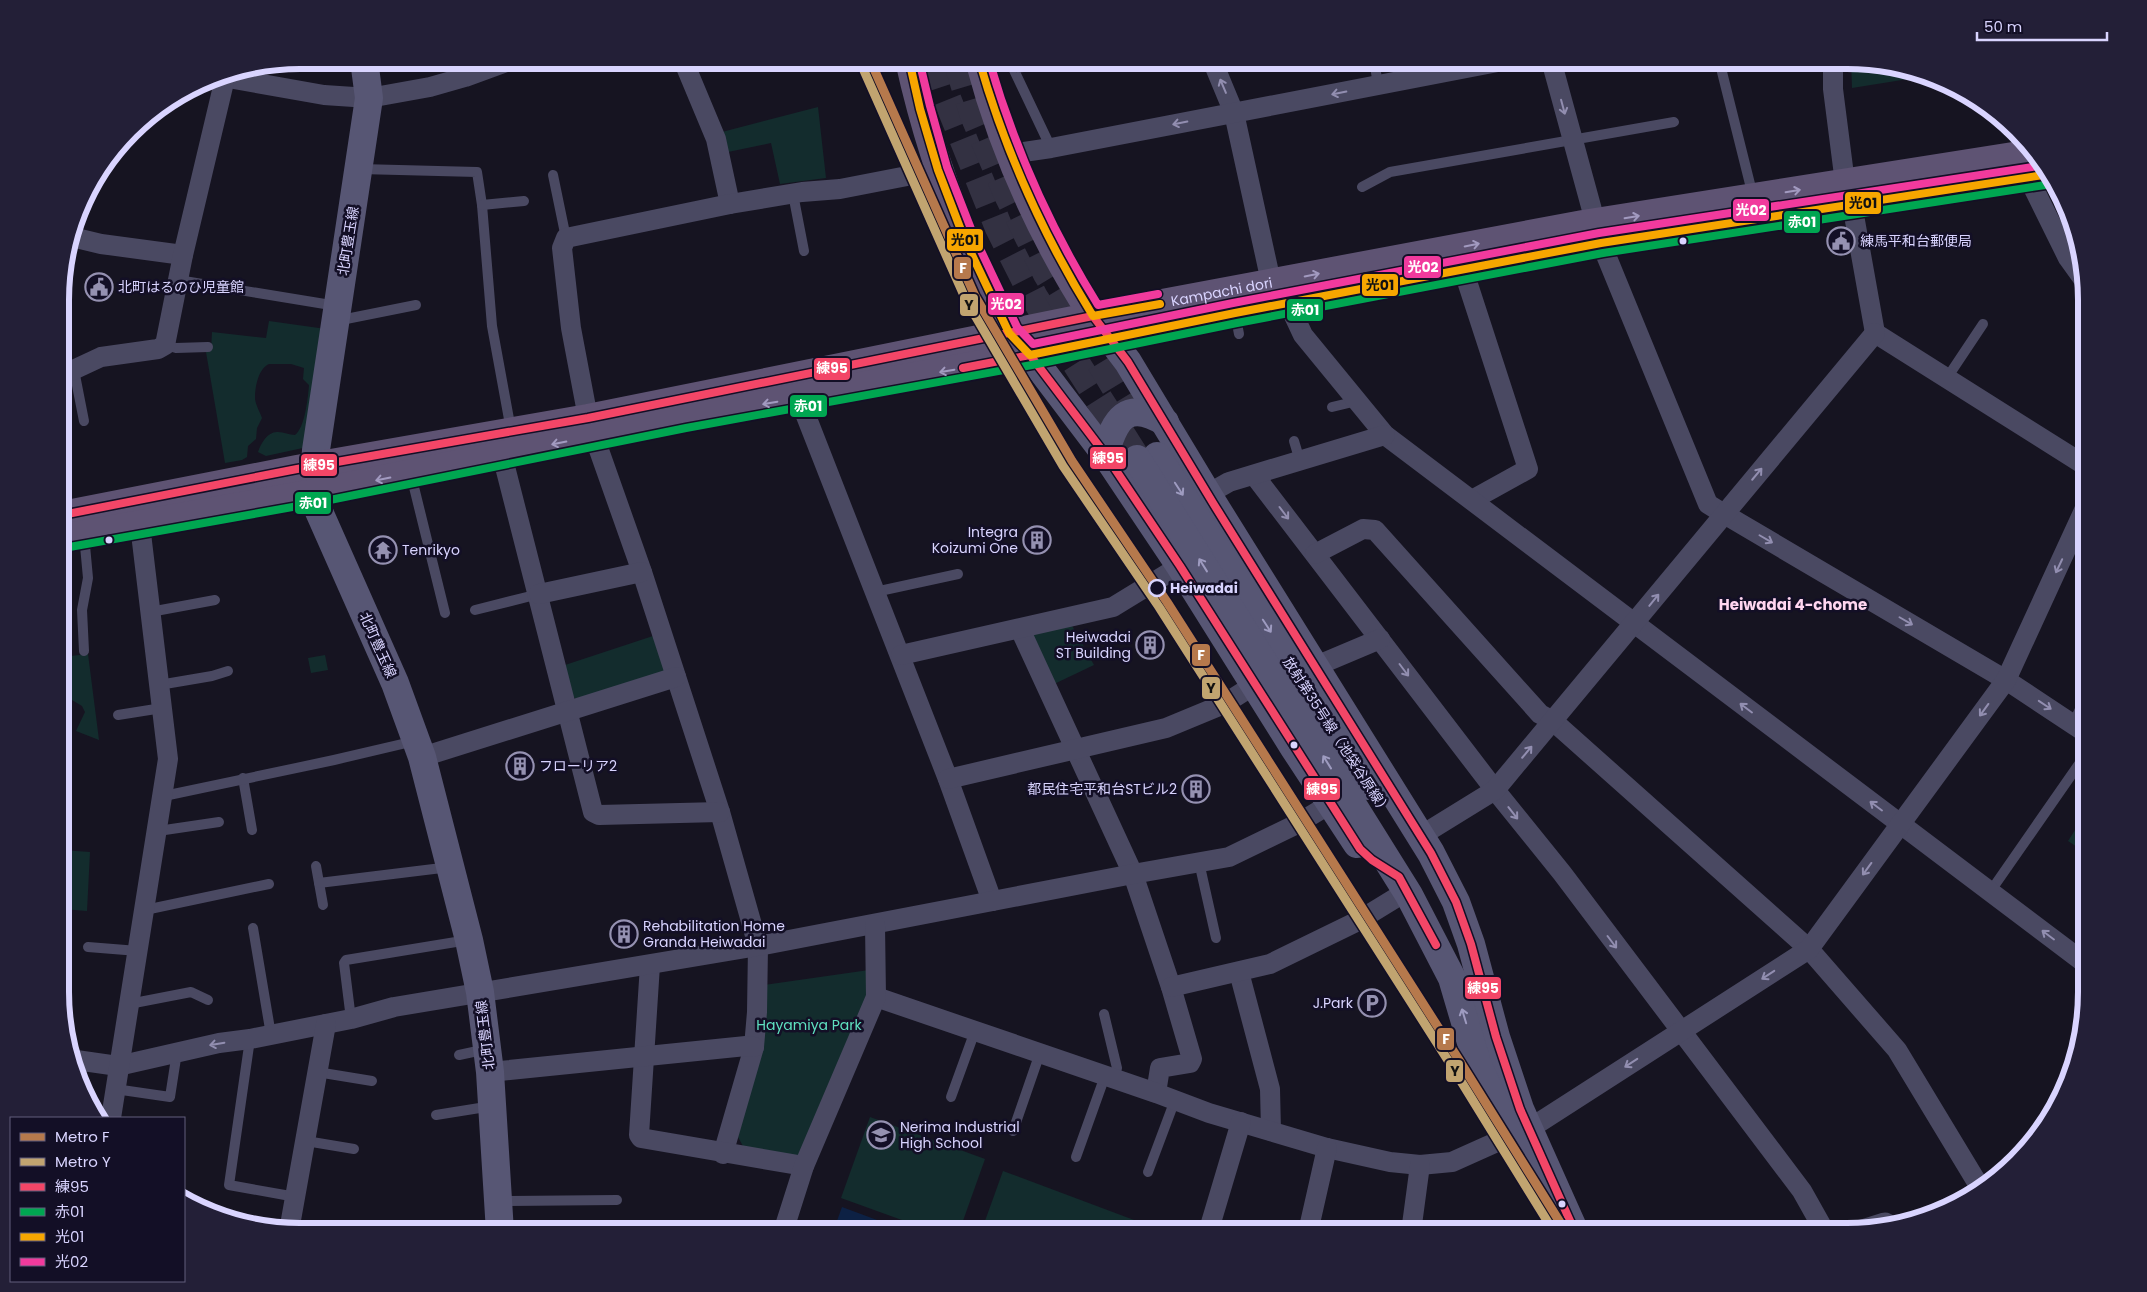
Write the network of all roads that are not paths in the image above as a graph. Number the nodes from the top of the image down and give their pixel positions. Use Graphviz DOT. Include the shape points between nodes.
graph roads {
  1 [pos="365,69"];
  2 [pos="487,69"];
  3 [pos="687,69"];
  4 [pos="911,69"];
  5 [pos="981,69"];
  6 [pos="1013,69"];
  7 [pos="1216,69"];
  8 [pos="1375,69"];
  9 [pos="1461,69"];
  10 [pos="1553,69"];
  11 [pos="1721,69"];
  12 [pos="1833,69"];
  13 [pos="232,79"];
  14 [pos="220,83"];
  15 [pos="1378,85"];
  16 [pos="369,98"];
  17 [pos="1234,113"];
  18 [pos="1674,122"];
  19 [pos="1572,139"];
  20 [pos="1051,148"];
  21 [pos="1010,154"];
  22 [pos="2030,160"];
  23 [pos="358,169"];
  24 [pos="938,170"];
  25 [pos="553,175"];
  26 [pos="1362,187"];
  27 [pos="1849,193"];
  28 [pos="1753,197"];
  29 [pos="782,200"];
  30 [pos="524,201"];
  31 [pos="730,204"];
  32 [pos="482,205"];
  33 [pos="1597,233"];
  34 [pos="77,238"];
  35 [pos="566,238"];
  36 [pos="804,251"];
  37 [pos="183,256"];
  38 [pos="1463,269"];
  39 [pos="2076,269"];
  40 [pos="178,280"];
  41 [pos="1279,293"];
  42 [pos="416,305"];
  43 [pos="337,314"];
  44 [pos="1092,316"];
  45 [pos="1983,324"];
  46 [pos="1875,332"];
  47 [pos="1009,333"];
  48 [pos="1111,338"];
  49 [pos="165,345"];
  50 [pos="208,347"];
  51 [pos="1030,356"];
  52 [pos="69,371"];
  53 [pos="69,374"];
  54 [pos="1947,378"];
  55 [pos="799,398"];
  56 [pos="1357,401"];
  57 [pos="1332,407"];
  58 [pos="84,421"];
  59 [pos="1165,422"];
  60 [pos="591,427"];
  61 [pos="1385,436"];
  62 [pos="1294,441"];
  63 [pos="507,444"];
  64 [pos="1104,454"];
  65 [pos="1300,461"];
  66 [pos="2078,461"];
  67 [pos="315,466"];
  68 [pos="410,473"];
  69 [pos="1254,474"];
  70 [pos="313,493"];
  71 [pos="1208,494"];
  72 [pos="1472,500"];
  73 [pos="69,514"];
  74 [pos="1724,514"];
  75 [pos="2078,523"];
  76 [pos="140,526"];
  77 [pos="73,536"];
  78 [pos="1315,554"];
  79 [pos="1180,566"];
  80 [pos="642,572"];
  81 [pos="958,574"];
  82 [pos="875,592"];
  83 [pos="539,594"];
  84 [pos="215,600"];
  85 [pos="475,610"];
  86 [pos="150,612"];
  87 [pos="445,613"];
  88 [pos="1634,623"];
  89 [pos="1020,629"];
  90 [pos="1380,640"];
  91 [pos="84,650"];
  92 [pos="901,655"];
  93 [pos="1316,666"];
  94 [pos="228,671"];
  95 [pos="676,677"];
  96 [pos="2006,680"];
  97 [pos="159,685"];
  98 [pos="1254,685"];
  99 [pos="162,708"];
  100 [pos="568,711"];
  101 [pos="118,715"];
  102 [pos="1553,721"];
  103 [pos="2078,728"];
  104 [pos="1075,748"];
  105 [pos="419,749"];
  106 [pos="2078,766"];
  107 [pos="243,778"];
  108 [pos="948,779"];
  109 [pos="1495,790"];
  110 [pos="164,796"];
  111 [pos="1330,804"];
  112 [pos="720,812"];
  113 [pos="218,822"];
  114 [pos="1900,824"];
  115 [pos="252,830"];
  116 [pos="158,831"];
  117 [pos="1422,836"];
  118 [pos="1199,862"];
  119 [pos="316,866"];
  120 [pos="450,867"];
  121 [pos="1133,874"];
  122 [pos="319,883"];
  123 [pos="269,884"];
  124 [pos="1403,884"];
  125 [pos="1990,892"];
  126 [pos="992,901"];
  127 [pos="323,905"];
  128 [pos="144,910"];
  129 [pos="875,924"];
  130 [pos="253,928"];
  131 [pos="1216,938"];
  132 [pos="469,940"];
  133 [pos="758,946"];
  134 [pos="88,947"];
  135 [pos="1809,949"];
  136 [pos="138,950"];
  137 [pos="2078,958"];
  138 [pos="650,965"];
  139 [pos="1239,972"];
  140 [pos="1172,987"];
  141 [pos="480,992"];
  142 [pos="876,997"];
  143 [pos="208,1000"];
  144 [pos="129,1004"];
  145 [pos="1104,1014"];
  146 [pos="351,1019"];
  147 [pos="326,1024"];
  148 [pos="975,1031"];
  149 [pos="1680,1031"];
  150 [pos="272,1035"];
  151 [pos="1496,1037"];
  152 [pos="250,1039"];
  153 [pos="754,1047"];
  154 [pos="177,1052"];
  155 [pos="1040,1053"];
  156 [pos="458,1054"];
  157 [pos="644,1056"];
  158 [pos="79,1060"];
  159 [pos="488,1061"];
  160 [pos="118,1066"];
  161 [pos="317,1072"];
  162 [pos="1109,1077"];
  163 [pos="372,1081"];
  164 [pos="115,1089"];
  165 [pos="951,1097"];
  166 [pos="1165,1097"];
  167 [pos="492,1106"];
  168 [pos="436,1115"];
  169 [pos="111,1117"];
  170 [pos="1241,1122"];
  171 [pos="1013,1131"];
  172 [pos="1271,1131"];
  173 [pos="1519,1132"];
  174 [pos="306,1140"];
  175 [pos="1327,1148"];
  176 [pos="354,1149"];
  177 [pos="724,1154"];
  178 [pos="1076,1157"];
  179 [pos="1420,1165"];
  180 [pos="804,1166"];
  181 [pos="1148,1172"];
  182 [pos="1977,1183"];
  183 [pos="296,1197"];
  184 [pos="617,1200"];
  185 [pos="500,1201"];
  186 [pos="291,1223"];
  187 [pos="500,1223"];
  188 [pos="786,1223"];
  189 [pos="1211,1223"];
  190 [pos="1310,1223"];
  191 [pos="1412,1223"];
  192 [pos="1568,1223"];
  193 [pos="1821,1223"];
  1 -- 16 [label="main road, 北町豊玉線"];
  2 -- 16 [label="street" via="430,88"];
  3 -- 31 [label="street" via="716,139"];
  4 -- 24 [label="main road"];
  5 -- 21 [label="main road"];
  6 -- 20 [label="lane"];
  17 -- 7 [label="street, one-way"];
  8 -- 15 [label="lane"];
  9 -- 15 [label="street"];
  10 -- 19 [label="street, one-way"];
  11 -- 28 [label="lane"];
  12 -- 27 [label="street" via="1833,89"];
  13 -- 16 [label="street" via="324,95"];
  14 -- 37 [label="street"];
  15 -- 17 [label="street, one-way"];
  16 -- 23 [label="main road, 北町豊玉線"];
  17 -- 20 [label="street, one-way"];
  17 -- 41 [label="street" via="1237,155"];
  18 -- 19 [label="lane"];
  19 -- 26 [label="lane" via="1390,172"];
  19 -- 33 [label="street"];
  20 -- 21 [label="street"];
  21 -- 44 [label="main road" via="1026,196 1068,278"];
  22 -- 27 [label="main road, Kampachi dori"];
  22 -- 39 [label="street" via="2068,258"];
  23 -- 32 [label="lane" via="475,171"];
  23 -- 43 [label="main road, 北町豊玉線"];
  24 -- 29 [label="street"];
  24 -- 47 [label="main road" via="964,238"];
  25 -- 35 [label="lane"];
  28 -- 27 [label="main road, Kampachi dori, one-way"];
  27 -- 33 [label="main road, Kampachi dori"];
  27 -- 46 [label="street"];
  33 -- 28 [label="main road, Kampachi dori, one-way"];
  29 -- 31 [label="street"];
  29 -- 36 [label="lane"];
  30 -- 32 [label="lane"];
  31 -- 35 [label="street"];
  32 -- 63 [label="lane" via="492,326"];
  33 -- 38 [label="main road, Kampachi dori"];
  41 -- 33 [label="main road, Kampachi dori, one-way"];
  33 -- 74 [label="street" via="1708,504"];
  34 -- 37 [label="street"];
  35 -- 60 [label="street" via="562,248 571,328"];
  37 -- 40 [label="street"];
  38 -- 41 [label="main road, Kampachi dori"];
  38 -- 72 [label="street" via="1528,469"];
  40 -- 43 [label="lane"];
  40 -- 49 [label="street"];
  41 -- 44 [label="main road, Kampachi dori"];
  41 -- 48 [label="main road, Kampachi dori" via="1237,324"];
  41 -- 56 [label="street" via="1303,335"];
  42 -- 43 [label="lane"];
  43 -- 67 [label="main road, 北町豊玉線"];
  44 -- 47 [label="main road, Kampachi dori"];
  44 -- 48 [label="main road"];
  45 -- 54 [label="lane"];
  46 -- 54 [label="street"];
  74 -- 46 [label="street, one-way"];
  47 -- 51 [label="main road"];
  47 -- 60 [label="main road, Kampachi dori"];
  48 -- 51 [label="main road, Kampachi dori"];
  48 -- 59 [label="main road"];
  49 -- 50 [label="lane"];
  49 -- 52 [label="street" via="158,349 101,357"];
  51 -- 55 [label="main road, Kampachi dori, one-way"];
  51 -- 64 [label="main road"];
  53 -- 58 [label="lane"];
  54 -- 66 [label="street"];
  55 -- 60 [label="main road, Kampachi dori, one-way"];
  55 -- 82 [label="street"];
  56 -- 57 [label="lane"];
  56 -- 61 [label="street"];
  59 -- 64 [label="main road" via="1151,414 1127,413 1111,432"];
  59 -- 71 [label="main road"];
  60 -- 63 [label="main road, Kampachi dori"];
  60 -- 80 [label="street"];
  61 -- 65 [label="street"];
  61 -- 72 [label="street"];
  62 -- 65 [label="lane"];
  63 -- 67 [label="main road, Kampachi dori"];
  63 -- 68 [label="main road, Kampachi dori"];
  63 -- 83 [label="street"];
  64 -- 79 [label="main road"];
  65 -- 69 [label="street"];
  67 -- 70 [label="main road, 北町豊玉線"];
  67 -- 73 [label="main road, Kampachi dori"];
  68 -- 70 [label="main road, Kampachi dori, one-way"];
  68 -- 87 [label="lane"];
  69 -- 71 [label="street" via="1229,482"];
  69 -- 78 [label="street, one-way"];
  70 -- 76 [label="main road, Kampachi dori"];
  70 -- 105 [label="main road, 北町豊玉線" via="395,684"];
  71 -- 93 [label="main road"];
  72 -- 88 [label="street"];
  88 -- 74 [label="street, one-way"];
  74 -- 96 [label="street, one-way"];
  75 -- 96 [label="street, one-way"];
  76 -- 77 [label="main road, Kampachi dori"];
  76 -- 86 [label="street"];
  77 -- 91 [label="lane" via="88,578 82,610"];
  78 -- 90 [label="street"];
  78 -- 102 [label="street" via="1363,528 1375,530 1540,714"];
  79 -- 89 [label="street" via="1113,608"];
  79 -- 98 [label="main road"];
  80 -- 83 [label="street"];
  80 -- 95 [label="street"];
  81 -- 82 [label="lane"];
  82 -- 92 [label="street"];
  83 -- 85 [label="lane"];
  83 -- 100 [label="street"];
  84 -- 86 [label="lane"];
  86 -- 97 [label="street"];
  88 -- 102 [label="street"];
  114 -- 88 [label="street, one-way"];
  89 -- 92 [label="street"];
  89 -- 104 [label="street"];
  90 -- 93 [label="street"];
  90 -- 109 [label="street, one-way"];
  92 -- 108 [label="street"];
  93 -- 117 [label="main road"];
  94 -- 97 [label="lane"];
  95 -- 100 [label="street"];
  95 -- 112 [label="street"];
  96 -- 103 [label="street, one-way"];
  96 -- 114 [label="street, one-way"];
  97 -- 99 [label="street"];
  98 -- 104 [label="street" via="1224,704 1166,728"];
  98 -- 111 [label="main road"];
  99 -- 101 [label="lane"];
  99 -- 110 [label="street" via="168,759"];
  100 -- 105 [label="street"];
  100 -- 112 [label="street" via="595,814"];
  109 -- 102 [label="street, one-way"];
  102 -- 135 [label="street"];
  104 -- 108 [label="street"];
  104 -- 121 [label="street"];
  105 -- 107 [label="lane" via="334,760"];
  105 -- 120 [label="main road, 北町豊玉線"];
  106 -- 125 [label="lane"];
  107 -- 110 [label="lane"];
  107 -- 115 [label="lane"];
  108 -- 126 [label="street"];
  109 -- 117 [label="street"];
  109 -- 149 [label="street, one-way"];
  110 -- 116 [label="street"];
  111 -- 118 [label="street" via="1229,857"];
  111 -- 124 [label="main road" via="1360,849"];
  112 -- 133 [label="street"];
  113 -- 116 [label="lane"];
  114 -- 125 [label="street"];
  114 -- 135 [label="street, one-way"];
  116 -- 128 [label="street"];
  117 -- 151 [label="main road" via="1456,902"];
  118 -- 121 [label="street"];
  118 -- 131 [label="lane"];
  119 -- 122 [label="lane"];
  120 -- 122 [label="lane"];
  120 -- 132 [label="main road, 北町豊玉線"];
  121 -- 126 [label="street"];
  121 -- 140 [label="street"];
  122 -- 127 [label="lane"];
  123 -- 128 [label="lane"];
  124 -- 139 [label="street" via="1358,921 1270,964"];
  124 -- 151 [label="main road, 放射第35号線（池袋谷原線）, one-way" via="1145,454 1402,839 1453,931"];
  173 -- 124 [label="main road, 放射第35号線（池袋谷原線）, one-way" via="1477,1063 1452,978"];
  137 -- 125 [label="street, one-way"];
  126 -- 129 [label="street"];
  128 -- 136 [label="street"];
  129 -- 133 [label="street"];
  129 -- 142 [label="street"];
  130 -- 150 [label="lane"];
  132 -- 141 [label="main road, 北町豊玉線"];
  132 -- 146 [label="lane" via="346,960"];
  133 -- 138 [label="street"];
  133 -- 153 [label="street"];
  134 -- 136 [label="lane"];
  135 -- 149 [label="street, one-way"];
  135 -- 182 [label="street" via="1897,1050"];
  136 -- 144 [label="street"];
  138 -- 141 [label="street"];
  138 -- 157 [label="street"];
  139 -- 140 [label="street"];
  139 -- 172 [label="street" via="1270,1089"];
  140 -- 166 [label="street" via="1192,1059 1190,1063 1160,1068 1159,1086"];
  141 -- 146 [label="street" via="394,1007"];
  141 -- 159 [label="main road, 北町豊玉線"];
  142 -- 148 [label="street"];
  142 -- 180 [label="street"];
  143 -- 144 [label="lane" via="191,992"];
  144 -- 160 [label="street"];
  145 -- 162 [label="lane" via="1117,1068"];
  146 -- 147 [label="street"];
  147 -- 150 [label="street"];
  147 -- 161 [label="street"];
  148 -- 155 [label="street"];
  148 -- 165 [label="lane"];
  149 -- 173 [label="street, one-way"];
  149 -- 193 [label="street" via="1802,1191"];
  150 -- 152 [label="street"];
  151 -- 173 [label="main road" via="1520,1109"];
  152 -- 154 [label="street, one-way"];
  152 -- 183 [label="lane" via="230,1185"];
  153 -- 157 [label="street"];
  153 -- 177 [label="street"];
  154 -- 160 [label="street"];
  154 -- 164 [label="lane" via="170,1097"];
  155 -- 162 [label="street"];
  155 -- 171 [label="lane"];
  156 -- 159 [label="lane"];
  157 -- 159 [label="street"];
  157 -- 177 [label="street" via="641,1138"];
  158 -- 160 [label="street"];
  159 -- 167 [label="main road, 北町豊玉線"];
  160 -- 164 [label="street"];
  161 -- 163 [label="lane"];
  161 -- 174 [label="street"];
  162 -- 166 [label="street"];
  162 -- 178 [label="lane"];
  164 -- 169 [label="street"];
  166 -- 170 [label="street"];
  166 -- 181 [label="lane"];
  167 -- 168 [label="lane"];
  167 -- 185 [label="main road, 北町豊玉線"];
  170 -- 172 [label="street"];
  170 -- 189 [label="street"];
  172 -- 175 [label="street"];
  173 -- 179 [label="street" via="1452,1162"];
  173 -- 192 [label="main road"];
  174 -- 176 [label="lane"];
  174 -- 183 [label="street"];
  175 -- 179 [label="street"];
  175 -- 190 [label="street"];
  177 -- 180 [label="street"];
  179 -- 191 [label="street"];
  180 -- 188 [label="street"];
  183 -- 186 [label="street"];
  184 -- 185 [label="lane"];
  185 -- 187 [label="main road, 北町豊玉線"];
}
